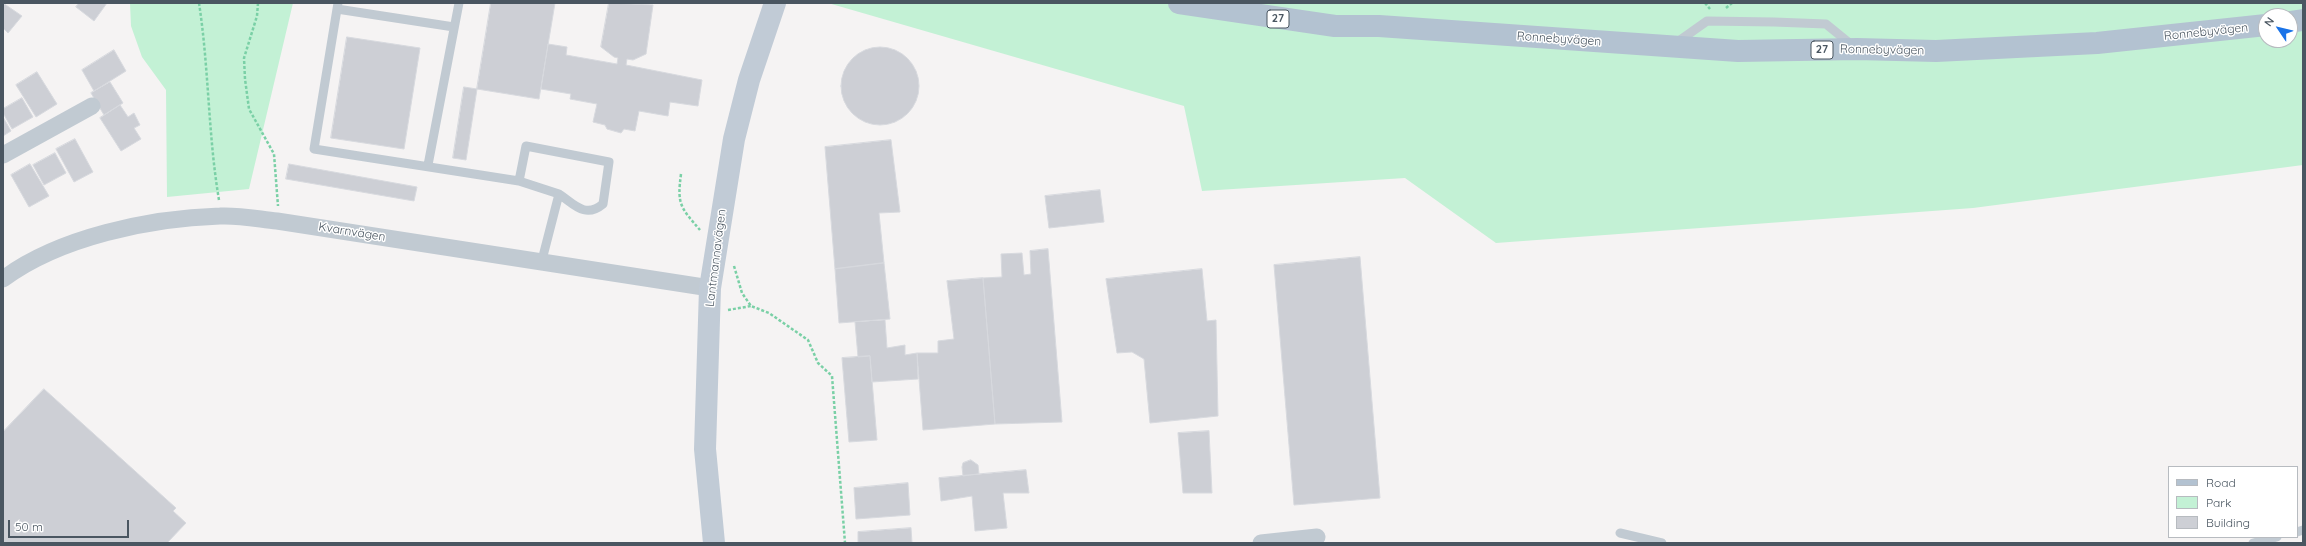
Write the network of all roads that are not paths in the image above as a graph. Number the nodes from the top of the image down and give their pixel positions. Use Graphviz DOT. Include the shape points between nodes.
graph roads {
  1 [pos="459,3"];
  2 [pos="775,3"];
  3 [pos="1179,3"];
  4 [pos="1267,3"];
  5 [pos="338,6"];
  6 [pos="1379,26"];
  7 [pos="2258,26"];
  8 [pos="454,27"];
  9 [pos="1671,46"];
  10 [pos="1857,49"];
  11 [pos="92,106"];
  12 [pos="3,155"];
  13 [pos="428,165"];
  14 [pos="518,181"];
  15 [pos="558,194"];
  16 [pos="542,260"];
  17 [pos="5,273"];
  18 [pos="710,288"];
  19 [pos="1620,533"];
  20 [pos="2272,538"];
  21 [pos="1317,540"];
  22 [pos="714,543"];
  23 [pos="1261,543"];
  24 [pos="1662,543"];
  25 [pos="2253,543"];
  1 -- 8 [label="lane"];
  2 -- 18 [label="street, Lantmannavägen" via="749,80 734,139"];
  3 -- 6 [label="main road, Ronnebyvägen / 27" via="1335,26"];
  4 -- 6 [label="main road, Ronnebyvägen / 27" via="1338,14"];
  5 -- 8 [label="lane"];
  5 -- 13 [label="lane" via="314,149"];
  6 -- 9 [label="main road, Ronnebyvägen / 27"];
  7 -- 10 [label="main road, Ronnebyvägen / 27" via="2097,43 1936,52"];
  8 -- 13 [label="lane"];
  9 -- 10 [label="main road, Ronnebyvägen / 27" via="1738,51"];
  9 -- 10 [label="lane" via="1707,21 1774,22 1826,24"];
  11 -- 12 [label="street"];
  13 -- 14 [label="lane"];
  14 -- 15 [label="lane"];
  14 -- 15 [label="lane" via="526,146 609,162 603,204 595,210 585,211"];
  15 -- 16 [label="lane"];
  16 -- 17 [label="street, Kvarnvägen" via="277,221 221,216 178,219 94,237 59,248"];
  16 -- 18 [label="street, Kvarnvägen"];
  18 -- 22 [label="street, Lantmannavägen" via="705,449"];
  19 -- 24 [label="lane"];
  20 -- 25 [label="lane"];
  21 -- 23 [label="street"];
}
